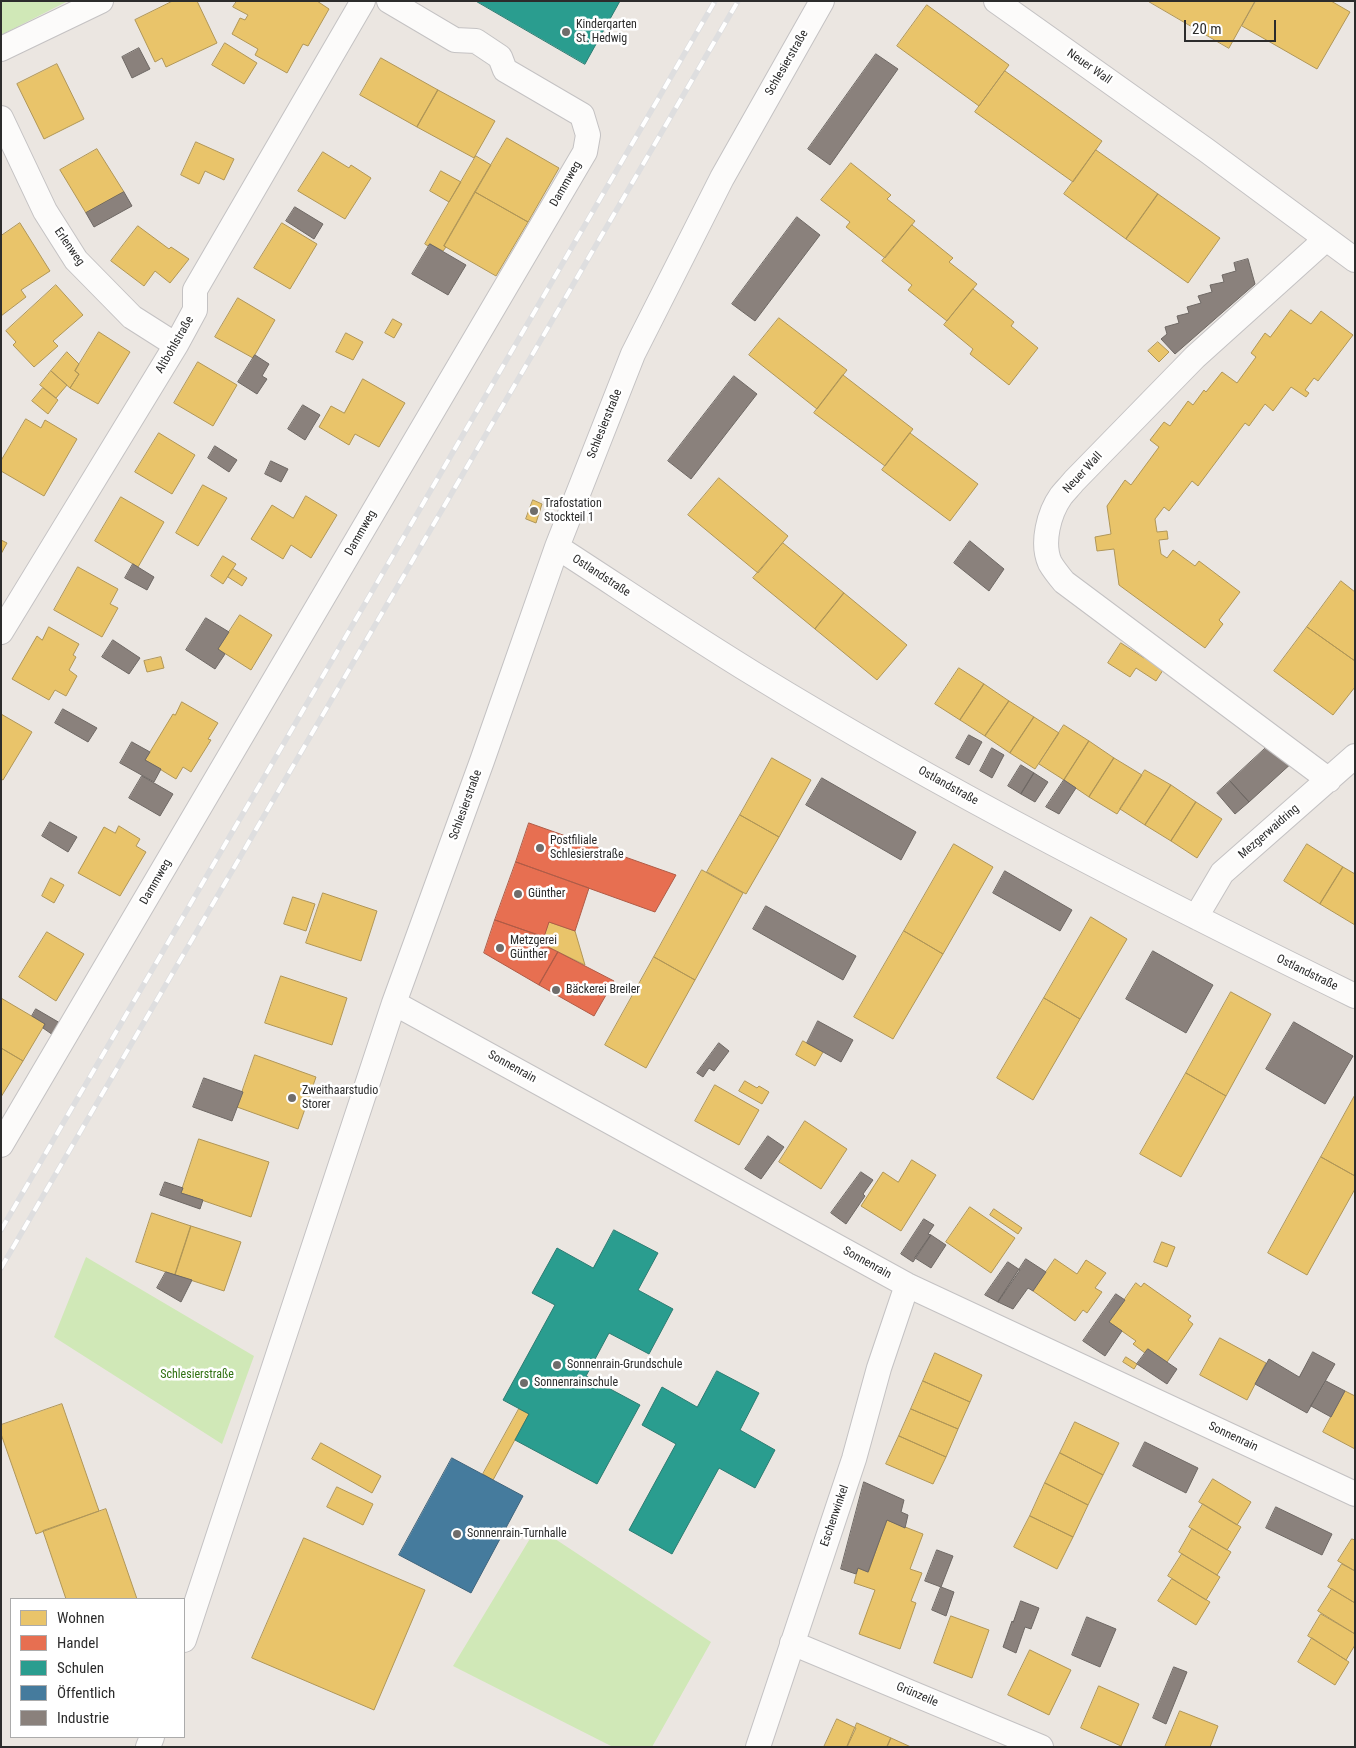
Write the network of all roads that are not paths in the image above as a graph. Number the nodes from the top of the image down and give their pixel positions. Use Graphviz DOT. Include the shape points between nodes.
graph roads {
  1 [pos="102,1"];
  2 [pos="363,1"];
  3 [pos="389,1"];
  4 [pos="822,1"];
  5 [pos="996,1"];
  6 [pos="1,49"];
  7 [pos="1,118"];
  8 [pos="1326,239"];
  9 [pos="1355,260"];
  10 [pos="176,345"];
  11 [pos="556,546"];
  12 [pos="1,632"];
  13 [pos="1355,756"];
  14 [pos="1329,780"];
  15 [pos="1196,917"];
  16 [pos="1355,996"];
  17 [pos="394,1003"];
  18 [pos="1,1145"];
  19 [pos="908,1285"];
  20 [pos="1355,1494"];
  21 [pos="185,1637"];
  22 [pos="792,1643"];
  23 [pos="758,1747"];
  24 [pos="1041,1747"];
  1 -- 6 [label="street"];
  2 -- 10 [label="street, Altbohlstraße" via="195,290 195,310"];
  3 -- 18 [label="street, Dammweg" via="455,40 476,42 500,57 506,70 582,115 588,135 585,152"];
  4 -- 11 [label="street, Schlesierstraße" via="722,178 633,354"];
  5 -- 8 [label="street, Neuer Wall"];
  7 -- 10 [label="street, Erlenweg" via="45,211 76,260 132,317"];
  8 -- 9 [label="street, Neuer Wall"];
  8 -- 14 [label="street, Neuer Wall" via="1195,357 1060,497 1047,528 1047,542 1049,562 1064,582"];
  10 -- 12 [label="street, Altbohlstraße"];
  11 -- 15 [label="street, Ostlandstraße" via="754,674 911,766"];
  11 -- 17 [label="street, Schlesierstraße"];
  13 -- 14 [label="street, Mezgerwaidring"];
  14 -- 15 [label="street, Mezgerwaidring" via="1222,873"];
  15 -- 16 [label="street, Ostlandstraße"];
  17 -- 19 [label="street, Sonnenrain"];
  17 -- 21 [label="street, Schlesierstraße"];
  19 -- 20 [label="street, Sonnenrain"];
  19 -- 22 [label="street, Eschenwinkel"];
  22 -- 23 [label="street, Eschenwinkel"];
  22 -- 24 [label="street, Grünzeile"];
}
